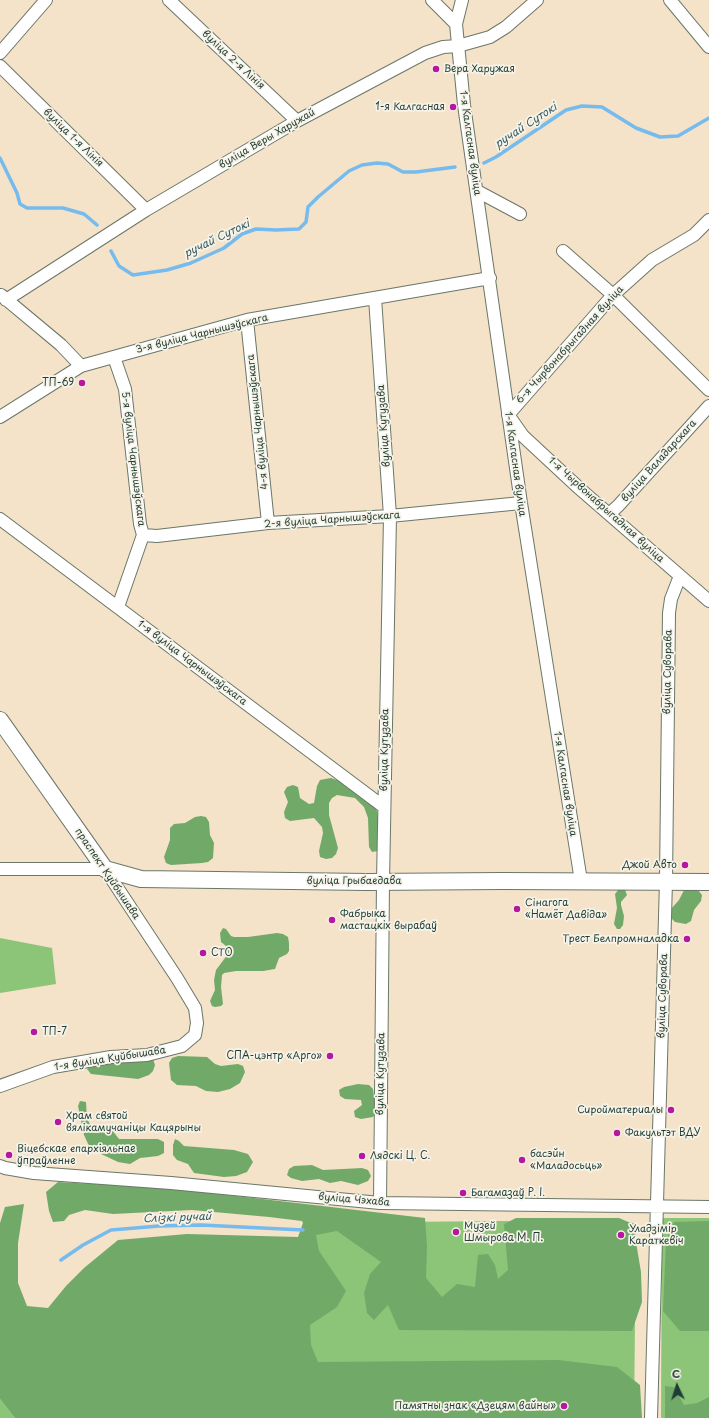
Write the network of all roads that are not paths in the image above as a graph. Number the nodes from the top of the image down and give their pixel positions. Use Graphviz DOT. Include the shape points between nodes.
graph roads {
  1 [pos="46,0"];
  2 [pos="170,0"];
  3 [pos="432,0"];
  4 [pos="462,0"];
  5 [pos="536,0"];
  6 [pos="670,0"];
  7 [pos="456,24"];
  8 [pos="458,46"];
  9 [pos="709,47"];
  10 [pos="0,52"];
  11 [pos="0,66"];
  12 [pos="297,121"];
  13 [pos="477,191"];
  14 [pos="146,210"];
  15 [pos="520,214"];
  16 [pos="709,220"];
  17 [pos="562,252"];
  18 [pos="490,278"];
  19 [pos="613,295"];
  20 [pos="3,297"];
  21 [pos="375,298"];
  22 [pos="247,320"];
  23 [pos="114,357"];
  24 [pos="81,366"];
  25 [pos="709,390"];
  26 [pos="709,406"];
  27 [pos="508,415"];
  28 [pos="0,417"];
  29 [pos="521,503"];
  30 [pos="609,514"];
  31 [pos="390,516"];
  32 [pos="0,519"];
  33 [pos="268,524"];
  34 [pos="143,535"];
  35 [pos="680,576"];
  36 [pos="709,601"];
  37 [pos="118,607"];
  38 [pos="0,720"];
  39 [pos="384,807"];
  40 [pos="0,869"];
  41 [pos="105,869"];
  42 [pos="383,881"];
  43 [pos="581,881"];
  44 [pos="666,882"];
  45 [pos="709,882"];
  46 [pos="195,1035"];
  47 [pos="0,1086"];
  48 [pos="0,1166"];
  49 [pos="380,1203"];
  50 [pos="657,1206"];
  51 [pos="709,1207"];
  52 [pos="651,1418"];
  1 -- 10 [label="street"];
  2 -- 12 [label="street, вуліца 2-я Лінія"];
  3 -- 7 [label="street"];
  4 -- 7 [label="street, 1-я Калгасная вуліца"];
  5 -- 8 [label="street, вуліца Веры Харужай" via="506,27 490,36"];
  6 -- 9 [label="street"];
  7 -- 8 [label="street, 1-я Калгасная вуліца"];
  8 -- 12 [label="street, вуліца Веры Харужай" via="443,47 425,53"];
  8 -- 13 [label="street, 1-я Калгасная вуліца"];
  11 -- 14 [label="street, вуліца 1-я Лінія"];
  12 -- 14 [label="street, вуліца Веры Харужай"];
  13 -- 15 [label="street"];
  13 -- 18 [label="street, 1-я Калгасная вуліца"];
  14 -- 20 [label="street, вуліца Веры Харужай"];
  16 -- 19 [label="street, 6-я Чырвонабрыгадная вуліца" via="694,234 652,260"];
  17 -- 19 [label="street"];
  18 -- 21 [label="street, 3-я вуліца Чарнышэўскага"];
  18 -- 27 [label="street, 1-я Калгасная вуліца"];
  19 -- 25 [label="street"];
  19 -- 27 [label="street, 6-я Чырвонабрыгадная вуліца"];
  20 -- 24 [label="street" via="61,345"];
  21 -- 22 [label="street, 3-я вуліца Чарнышэўскага"];
  21 -- 31 [label="street, вуліца Кутузава"];
  22 -- 23 [label="street, 3-я вуліца Чарнышэўскага"];
  22 -- 33 [label="street, 4-я вуліца Чарнышэўскага"];
  23 -- 24 [label="street, 3-я вуліца Чарнышэўскага"];
  23 -- 34 [label="street, 5-я вуліца Чарнышэўскага" via="125,389"];
  24 -- 28 [label="street, 3-я вуліца Чарнышэўскага"];
  26 -- 30 [label="street, вуліца Валадарскага"];
  27 -- 29 [label="street, 1-я Калгасная вуліца"];
  27 -- 30 [label="street, 1-я Чырвонабрыгадная вуліца" via="523,436"];
  29 -- 31 [label="street, 2-я вуліца Чарнышэўскага"];
  29 -- 43 [label="street, 1-я Калгасная вуліца"];
  30 -- 35 [label="street, 1-я Чырвонабрыгадная вуліца"];
  31 -- 33 [label="street, 2-я вуліца Чарнышэўскага"];
  31 -- 39 [label="street, вуліца Кутузава"];
  32 -- 37 [label="street, 1-я вуліца Чарнышэўскага"];
  33 -- 34 [label="street, 2-я вуліца Чарнышэўскага" via="157,536"];
  34 -- 37 [label="street, 5-я вуліца Чарнышэўскага"];
  35 -- 36 [label="street, 1-я Чырвонабрыгадная вуліца"];
  35 -- 44 [label="street, вуліца Суворава" via="671,599 669,613"];
  37 -- 39 [label="street, 1-я вуліца Чарнышэўскага"];
  38 -- 41 [label="street, праспект Куйбышава"];
  39 -- 42 [label="street, вуліца Кутузава"];
  40 -- 41 [label="street, вуліца Грыбаедава"];
  41 -- 42 [label="street, вуліца Грыбаедава" via="141,879"];
  41 -- 46 [label="street, праспект Куйбышава" via="195,1008"];
  42 -- 43 [label="street, вуліца Грыбаедава"];
  42 -- 49 [label="street, вуліца Кутузава"];
  43 -- 44 [label="street, вуліца Грыбаедава"];
  44 -- 45 [label="street, вуліца Грыбаедава"];
  44 -- 50 [label="street, вуліца Суворава"];
  46 -- 47 [label="street, 1-я вуліца Куйбышава" via="182,1046 147,1055 111,1056 53,1067"];
  48 -- 49 [label="street, вуліца Чэхава" via="34,1173"];
  49 -- 50 [label="street, вуліца Чэхава"];
  50 -- 51 [label="street, вуліца Чэхава"];
  50 -- 52 [label="street, вуліца Суворава"];
}
